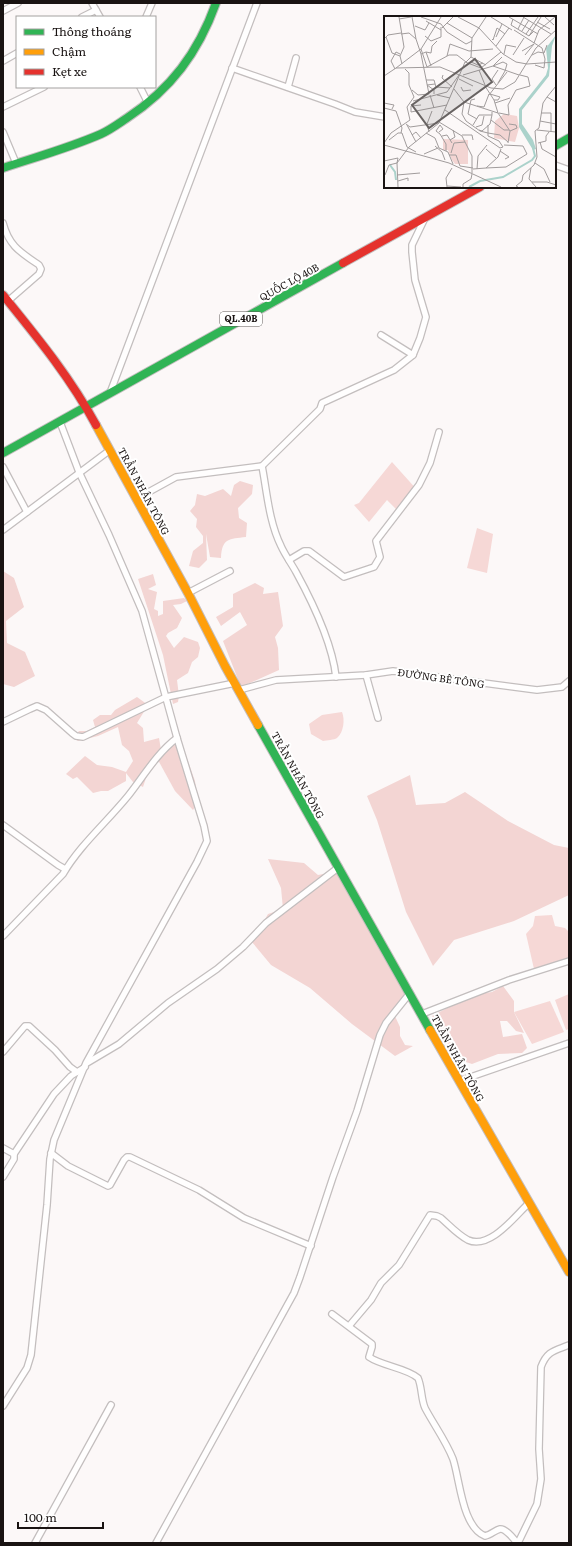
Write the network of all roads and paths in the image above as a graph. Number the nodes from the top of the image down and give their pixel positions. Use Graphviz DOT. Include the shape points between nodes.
graph roads {
  1 [pos="18,3"];
  2 [pos="92,3"];
  3 [pos="152,3"];
  4 [pos="216,3"];
  5 [pos="257,3"];
  6 [pos="96,10"];
  7 [pos="3,11"];
  8 [pos="84,16"];
  9 [pos="99,16"];
  10 [pos="146,16"];
  11 [pos="16,54"];
  12 [pos="296,58"];
  13 [pos="3,61"];
  14 [pos="232,68"];
  15 [pos="288,87"];
  16 [pos="42,88"];
  17 [pos="140,88"];
  18 [pos="148,103"];
  19 [pos="3,107"];
  20 [pos="384,117"];
  21 [pos="3,132"];
  22 [pos="569,138"];
  23 [pos="556,145"];
  24 [pos="16,163"];
  25 [pos="556,164"];
  26 [pos="3,168"];
  27 [pos="569,170"];
  28 [pos="478,188"];
  29 [pos="424,219"];
  30 [pos="3,223"];
  31 [pos="6,298"];
  32 [pos="381,335"];
  33 [pos="413,355"];
  34 [pos="110,393"];
  35 [pos="86,407"];
  36 [pos="60,422"];
  37 [pos="438,432"];
  38 [pos="110,450"];
  39 [pos="3,453"];
  40 [pos="262,466"];
  41 [pos="3,467"];
  42 [pos="79,472"];
  43 [pos="136,499"];
  44 [pos="27,512"];
  45 [pos="3,530"];
  46 [pos="289,560"];
  47 [pos="230,571"];
  48 [pos="188,593"];
  49 [pos="366,675"];
  50 [pos="336,677"];
  51 [pos="568,683"];
  52 [pos="237,686"];
  53 [pos="166,697"];
  54 [pos="378,718"];
  55 [pos="3,722"];
  56 [pos="177,738"];
  57 [pos="3,825"];
  58 [pos="339,867"];
  59 [pos="65,868"];
  60 [pos="3,936"];
  61 [pos="569,961"];
  62 [pos="410,993"];
  63 [pos="422,1014"];
  64 [pos="569,1043"];
  65 [pos="3,1052"];
  66 [pos="86,1065"];
  67 [pos="77,1072"];
  68 [pos="459,1081"];
  69 [pos="3,1148"];
  70 [pos="14,1154"];
  71 [pos="51,1154"];
  72 [pos="3,1177"];
  73 [pos="529,1203"];
  74 [pos="311,1246"];
  75 [pos="569,1272"];
  76 [pos="332,1314"];
  77 [pos="349,1326"];
  78 [pos="569,1345"];
  79 [pos="111,1405"];
  80 [pos="3,1406"];
  81 [pos="35,1543"];
  82 [pos="156,1543"];
  83 [pos="518,1543"];
  1 -- 7 [label="street"];
  2 -- 6 [label="street"];
  3 -- 10 [label="street"];
  4 -- 18 [label="main road" via="205,33 190,59 168,86"];
  5 -- 14 [label="street"];
  6 -- 8 [label="street"];
  6 -- 9 [label="street"];
  11 -- 13 [label="street"];
  12 -- 15 [label="street"];
  14 -- 15 [label="street"];
  14 -- 34 [label="street"];
  15 -- 20 [label="street" via="355,112"];
  16 -- 19 [label="street"];
  17 -- 18 [label="street"];
  18 -- 24 [label="main road" via="100,135"];
  21 -- 24 [label="street"];
  22 -- 23 [label="main road"];
  24 -- 26 [label="main road"];
  25 -- 27 [label="street"];
  28 -- 29 [label="main road, QUỐC LỘ 40B / QL.40B"];
  29 -- 33 [label="street" via="412,252 415,280 426,317"];
  29 -- 34 [label="main road, QUỐC LỘ 40B / QL.40B"];
  30 -- 31 [label="street" via="13,245 41,269 39,274"];
  31 -- 35 [label="main road, TRẦN NHÂN TÔNG" via="48,350"];
  32 -- 33 [label="street"];
  33 -- 40 [label="street" via="394,370 322,403 320,409"];
  34 -- 35 [label="main road, QUỐC LỘ 40B / QL.40B"];
  35 -- 36 [label="main road, QUỐC LỘ 40B / QL.40B"];
  35 -- 38 [label="main road, TRẦN NHÂN TÔNG"];
  36 -- 39 [label="main road, QUỐC LỘ 40B / QL.40B"];
  36 -- 42 [label="street"];
  37 -- 46 [label="street" via="430,463 419,486 376,541 380,557 374,567 344,577 309,551 304,551"];
  38 -- 42 [label="street"];
  38 -- 43 [label="main road, TRẦN NHÂN TÔNG"];
  40 -- 43 [label="street" via="176,477"];
  40 -- 46 [label="street" via="275,530"];
  41 -- 44 [label="street"];
  42 -- 44 [label="street"];
  42 -- 53 [label="street" via="142,611"];
  43 -- 48 [label="main road, TRẦN NHÂN TÔNG"];
  44 -- 45 [label="street"];
  46 -- 50 [label="street" via="305,588 324,632 335,663"];
  47 -- 48 [label="street"];
  48 -- 52 [label="main road, TRẦN NHÂN TÔNG"];
  49 -- 50 [label="street, ĐƯỜNG BÊ TÔNG"];
  49 -- 51 [label="street, ĐƯỜNG BÊ TÔNG" via="393,671 537,690 562,687"];
  49 -- 54 [label="street"];
  50 -- 52 [label="street, ĐƯỜNG BÊ TÔNG" via="276,680"];
  52 -- 53 [label="street, ĐƯỜNG BÊ TÔNG"];
  52 -- 58 [label="main road, TRẦN NHÂN TÔNG"];
  53 -- 55 [label="street, ĐƯỜNG BÊ TÔNG" via="83,737 76,736 46,710 37,706"];
  53 -- 56 [label="street"];
  56 -- 59 [label="street"];
  56 -- 66 [label="street" via="207,837 206,845"];
  57 -- 59 [label="street"];
  58 -- 62 [label="main road, TRẦN NHÂN TÔNG"];
  58 -- 66 [label="street" via="266,923 217,969 162,1008 119,1044"];
  59 -- 60 [label="street" via="54,884"];
  61 -- 63 [label="street" via="509,980"];
  62 -- 63 [label="main road, TRẦN NHÂN TÔNG"];
  62 -- 74 [label="street" via="380,1035"];
  63 -- 68 [label="main road, TRẦN NHÂN TÔNG"];
  64 -- 68 [label="street"];
  65 -- 67 [label="street" via="25,1026 29,1026"];
  66 -- 67 [label="street"];
  66 -- 71 [label="street"];
  67 -- 70 [label="street" via="49,1099"];
  68 -- 73 [label="main road, TRẦN NHÂN TÔNG"];
  69 -- 70 [label="street"];
  70 -- 72 [label="street"];
  71 -- 74 [label="street" via="68,1166 108,1186 124,1160 130,1157 199,1190 244,1218"];
  71 -- 80 [label="street" via="31,1355 27,1368"];
  73 -- 75 [label="main road, TRẦN NHÂN TÔNG"];
  73 -- 77 [label="street" via="496,1234 480,1242 466,1239 441,1218 430,1215 399,1265 379,1286"];
  74 -- 82 [label="street" via="294,1293"];
  76 -- 77 [label="street"];
  77 -- 83 [label="street" via="372,1344 368,1356 418,1378 424,1405 452,1458 463,1502 478,1531 488,1536 501,1529"];
  78 -- 83 [label="street" via="549,1352 541,1367 541,1479 537,1504"];
  79 -- 81 [label="street"];
}
